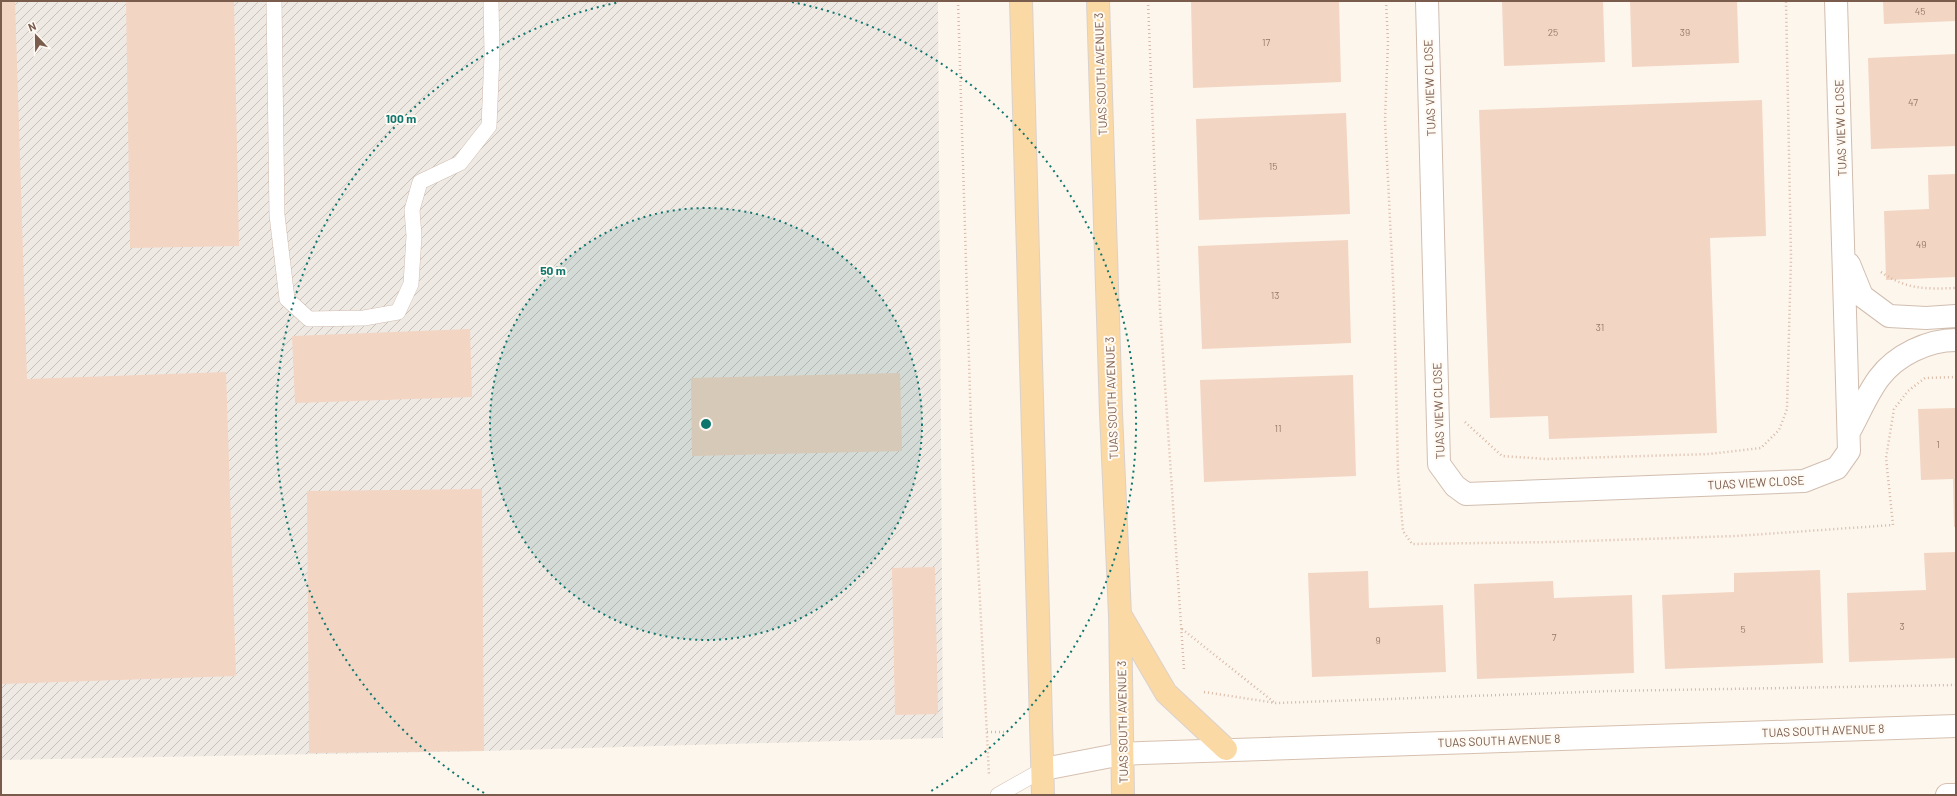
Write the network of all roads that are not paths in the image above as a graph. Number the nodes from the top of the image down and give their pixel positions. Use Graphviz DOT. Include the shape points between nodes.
graph roads {
  1 [pos="274,1"];
  2 [pos="491,1"];
  3 [pos="1021,1"];
  4 [pos="1098,1"];
  5 [pos="1426,1"];
  6 [pos="1836,1"];
  7 [pos="1844,254"];
  8 [pos="1956,316"];
  9 [pos="1956,340"];
  10 [pos="1849,432"];
  11 [pos="1120,614"];
  12 [pos="1956,726"];
  13 [pos="1226,749"];
  14 [pos="1122,754"];
  15 [pos="1044,769"];
  16 [pos="998,795"];
  17 [pos="1043,795"];
  18 [pos="1124,795"];
  19 [pos="1947,795"];
  20 [pos="1956,795"];
  1 -- 2 [label="lane" via="278,222 287,299 309,319 364,318 398,312 411,284 414,236 412,210 420,182 460,163 489,126"];
  3 -- 15 [label="main road"];
  4 -- 11 [label="main road, TUAS SOUTH AVENUE 3"];
  5 -- 10 [label="street, TUAS VIEW CLOSE" via="1439,464 1455,486 1466,494 1804,481 1837,468 1849,450"];
  6 -- 7 [label="street, TUAS VIEW CLOSE"];
  7 -- 8 [label="street, TUAS VIEW CLOSE" via="1862,296 1890,316"];
  7 -- 10 [label="street, TUAS VIEW CLOSE"];
  9 -- 10 [label="street, TUAS VIEW CLOSE" via="1940,340 1906,353 1879,377"];
  11 -- 13 [label="main road" via="1166,693"];
  11 -- 14 [label="main road, TUAS SOUTH AVENUE 3"];
  12 -- 13 [label="street, TUAS SOUTH AVENUE 8"];
  13 -- 14 [label="street, TUAS SOUTH AVENUE 8"];
  14 -- 15 [label="street, TUAS SOUTH AVENUE 8"];
  14 -- 18 [label="main road, TUAS SOUTH AVENUE 3"];
  15 -- 16 [label="lane"];
  15 -- 17 [label="main road"];
  19 -- 20 [label="street"];
}
